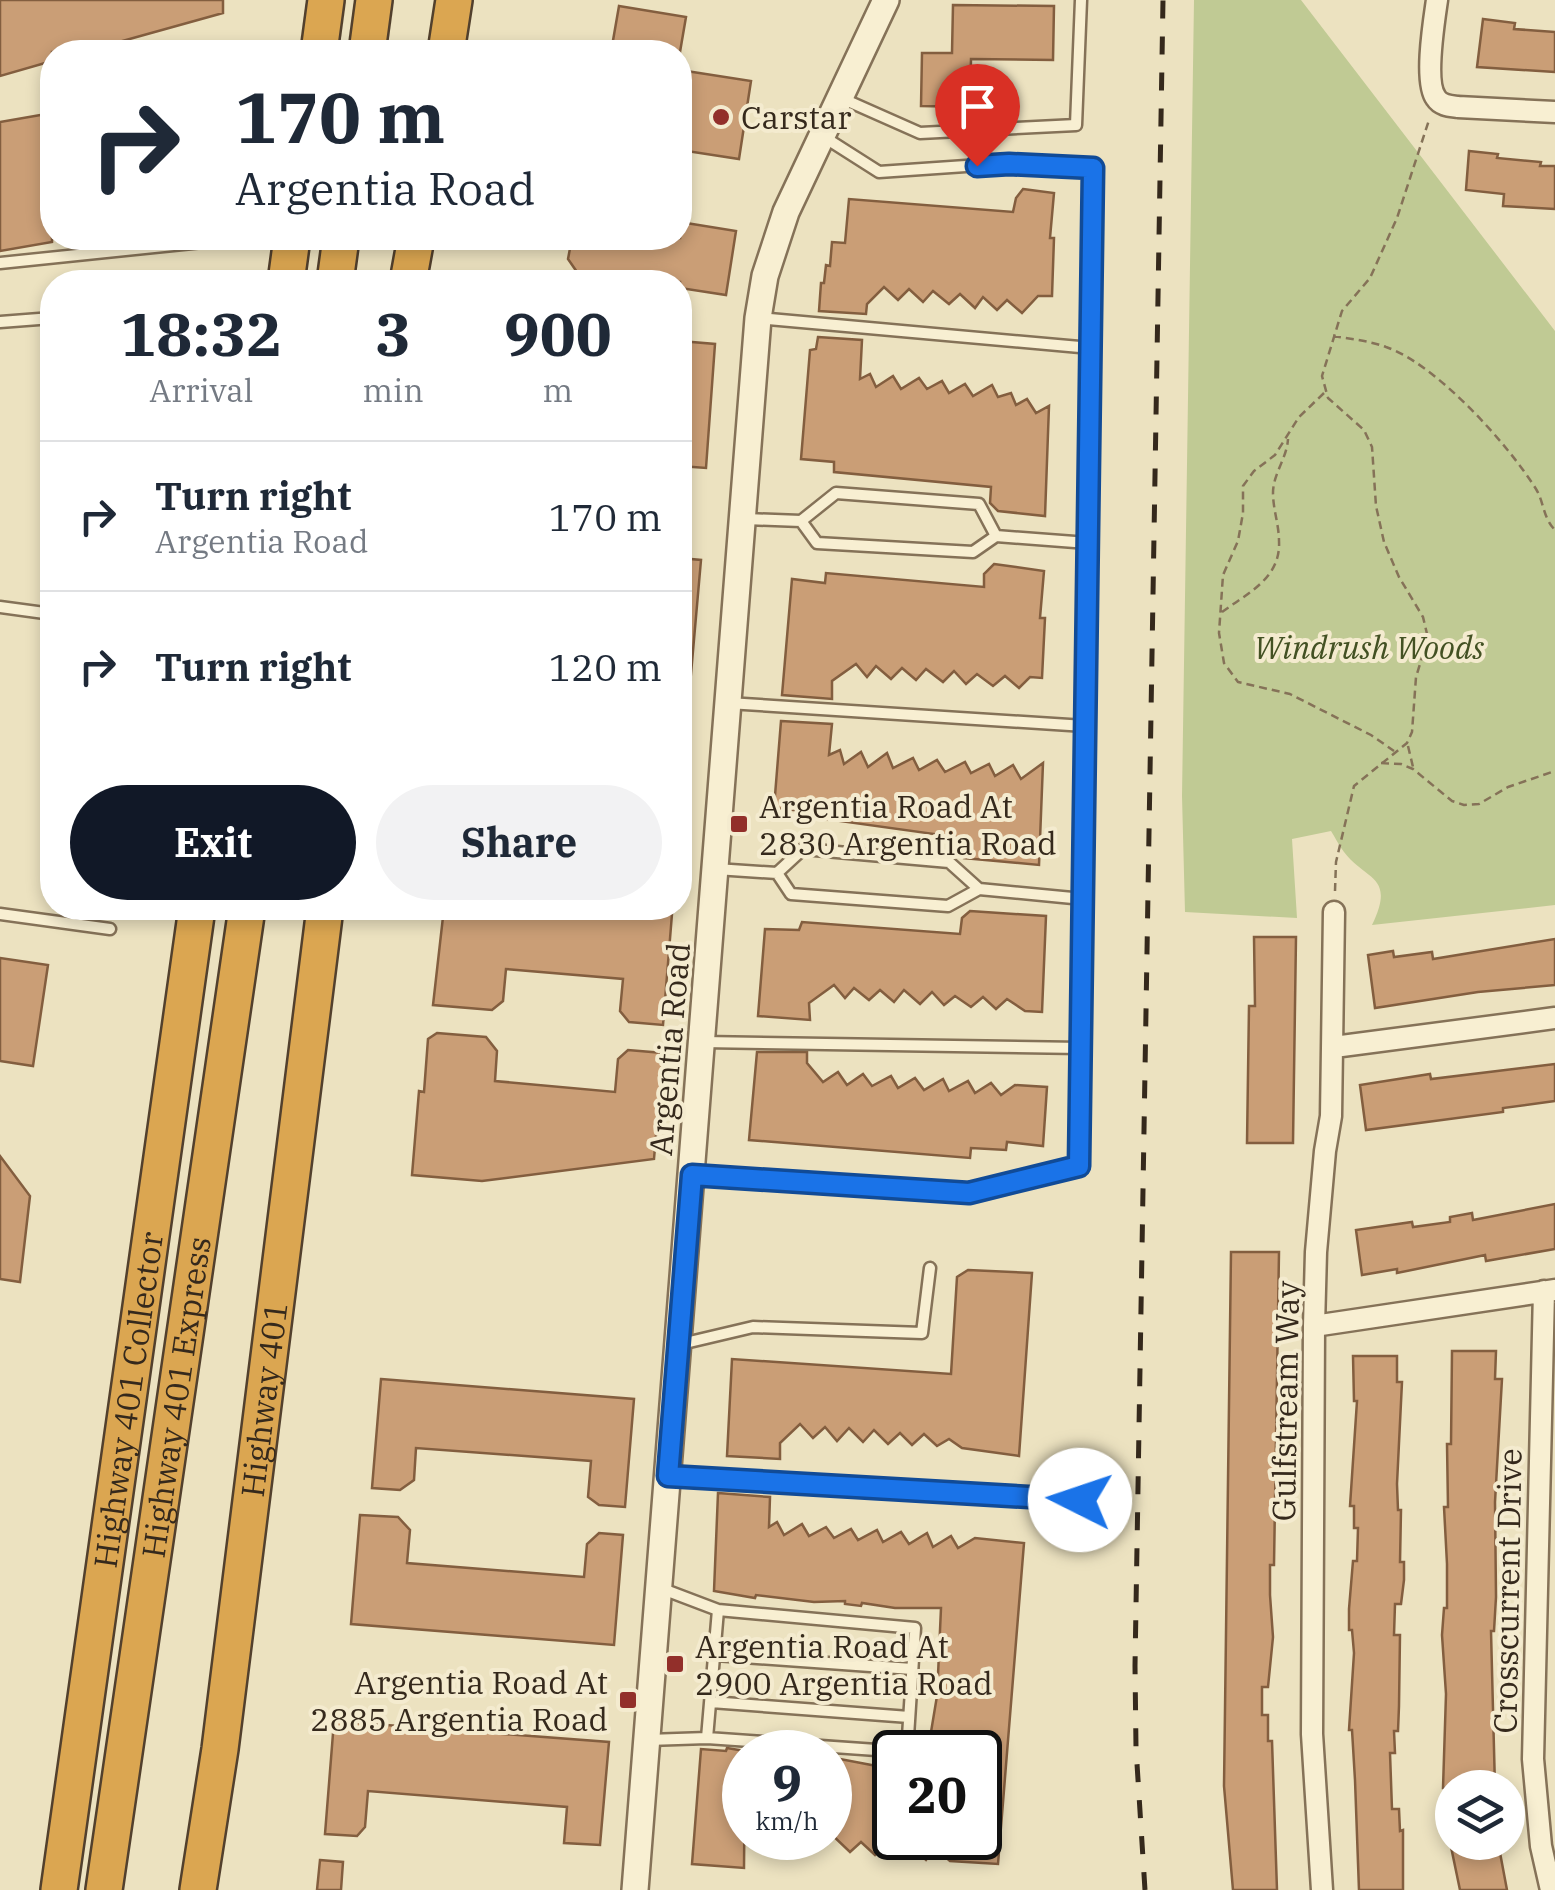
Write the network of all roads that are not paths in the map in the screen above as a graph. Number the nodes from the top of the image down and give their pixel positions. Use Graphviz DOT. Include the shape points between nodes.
graph roads {
  1 [pos="326,0"];
  2 [pos="374,0"];
  3 [pos="454,0"];
  4 [pos="886,0"];
  5 [pos="1081,0"];
  6 [pos="1437,0"];
  7 [pos="320,40"];
  8 [pos="369,40"];
  9 [pos="448,40"];
  10 [pos="840,98"];
  11 [pos="1555,112"];
  12 [pos="824,136"];
  13 [pos="115,250"];
  14 [pos="0,263"];
  15 [pos="758,318"];
  16 [pos="40,319"];
  17 [pos="0,322"];
  18 [pos="1091,348"];
  19 [pos="742,518"];
  20 [pos="801,521"];
  21 [pos="996,536"];
  22 [pos="1088,543"];
  23 [pos="0,606"];
  24 [pos="40,612"];
  25 [pos="728,703"];
  26 [pos="1085,726"];
  27 [pos="716,868"];
  28 [pos="777,872"];
  29 [pos="979,889"];
  30 [pos="1083,899"];
  31 [pos="1334,912"];
  32 [pos="0,914"];
  33 [pos="40,920"];
  34 [pos="41,920"];
  35 [pos="196,920"];
  36 [pos="244,920"];
  37 [pos="324,920"];
  38 [pos="110,930"];
  39 [pos="1555,1018"];
  40 [pos="703,1042"];
  41 [pos="1081,1048"];
  42 [pos="1334,1048"];
  43 [pos="692,1175"];
  44 [pos="930,1268"];
  45 [pos="1549,1291"];
  46 [pos="1314,1326"];
  47 [pos="677,1345"];
  48 [pos="668,1476"];
  49 [pos="1080,1500"];
  50 [pos="1547,1502"];
  51 [pos="657,1586"];
  52 [pos="718,1610"];
  53 [pos="715,1654"];
  54 [pos="912,1669"];
  55 [pos="711,1702"];
  56 [pos="909,1718"];
  57 [pos="908,1730"];
  58 [pos="708,1738"];
  59 [pos="646,1740"];
  60 [pos="872,1750"];
  61 [pos="59,1890"];
  62 [pos="104,1890"];
  63 [pos="198,1890"];
  64 [pos="635,1890"];
  65 [pos="1322,1890"];
  66 [pos="1551,1890"];
  1 -- 7 [label="highway"];
  2 -- 8 [label="highway"];
  3 -- 9 [label="highway"];
  4 -- 10 [label="street, Argentia Road"];
  5 -- 10 [label="lane" via="1076,125 920,133"];
  6 -- 11 [label="street" via="1435,98 1458,107"];
  10 -- 12 [label="street, Argentia Road"];
  12 -- 15 [label="street, Argentia Road" via="786,212"];
  12 -- 18 [label="lane" via="879,172 1009,164 1093,168"];
  13 -- 14 [label="lane"];
  15 -- 18 [label="lane"];
  15 -- 19 [label="street, Argentia Road"];
  16 -- 17 [label="lane"];
  18 -- 22 [label="lane"];
  19 -- 20 [label="lane"];
  19 -- 25 [label="street, Argentia Road"];
  20 -- 21 [label="lane" via="817,544 973,552"];
  20 -- 21 [label="lane" via="836,493 979,504"];
  21 -- 22 [label="lane"];
  22 -- 26 [label="lane"];
  23 -- 24 [label="lane"];
  25 -- 26 [label="lane"];
  25 -- 27 [label="street, Argentia Road"];
  26 -- 30 [label="lane"];
  27 -- 28 [label="lane"];
  27 -- 40 [label="street, Argentia Road"];
  28 -- 29 [label="lane" via="791,894 948,906"];
  28 -- 29 [label="lane" via="803,848 949,862"];
  29 -- 30 [label="lane"];
  30 -- 41 [label="lane"];
  31 -- 42 [label="street, Gulfstream Way"];
  32 -- 33 [label="lane"];
  34 -- 38 [label="lane"];
  35 -- 61 [label="highway, Highway 401 Collector"];
  36 -- 62 [label="highway, Highway 401 Express"];
  37 -- 63 [label="highway, Highway 401"];
  39 -- 42 [label="street"];
  40 -- 41 [label="lane"];
  40 -- 43 [label="street, Argentia Road"];
  41 -- 43 [label="lane" via="1079,1166 969,1193"];
  42 -- 46 [label="street, Gulfstream Way"];
  43 -- 47 [label="street, Argentia Road"];
  44 -- 47 [label="lane" via="922,1333 753,1327"];
  45 -- 46 [label="street"];
  45 -- 50 [label="street, Crosscurrent Drive"];
  46 -- 65 [label="street, Gulfstream Way" via="1312,1734"];
  47 -- 48 [label="street, Argentia Road"];
  48 -- 49 [label="lane"];
  48 -- 51 [label="street, Argentia Road"];
  50 -- 66 [label="street, Crosscurrent Drive" via="1533,1759"];
  51 -- 52 [label="lane"];
  51 -- 59 [label="street, Argentia Road"];
  52 -- 53 [label="lane"];
  52 -- 54 [label="lane" via="915,1628"];
  53 -- 54 [label="lane"];
  53 -- 55 [label="lane"];
  54 -- 56 [label="lane"];
  55 -- 56 [label="lane"];
  55 -- 58 [label="lane"];
  56 -- 57 [label="lane"];
  58 -- 59 [label="lane"];
  58 -- 60 [label="lane"];
  59 -- 64 [label="street, Argentia Road"];
}
